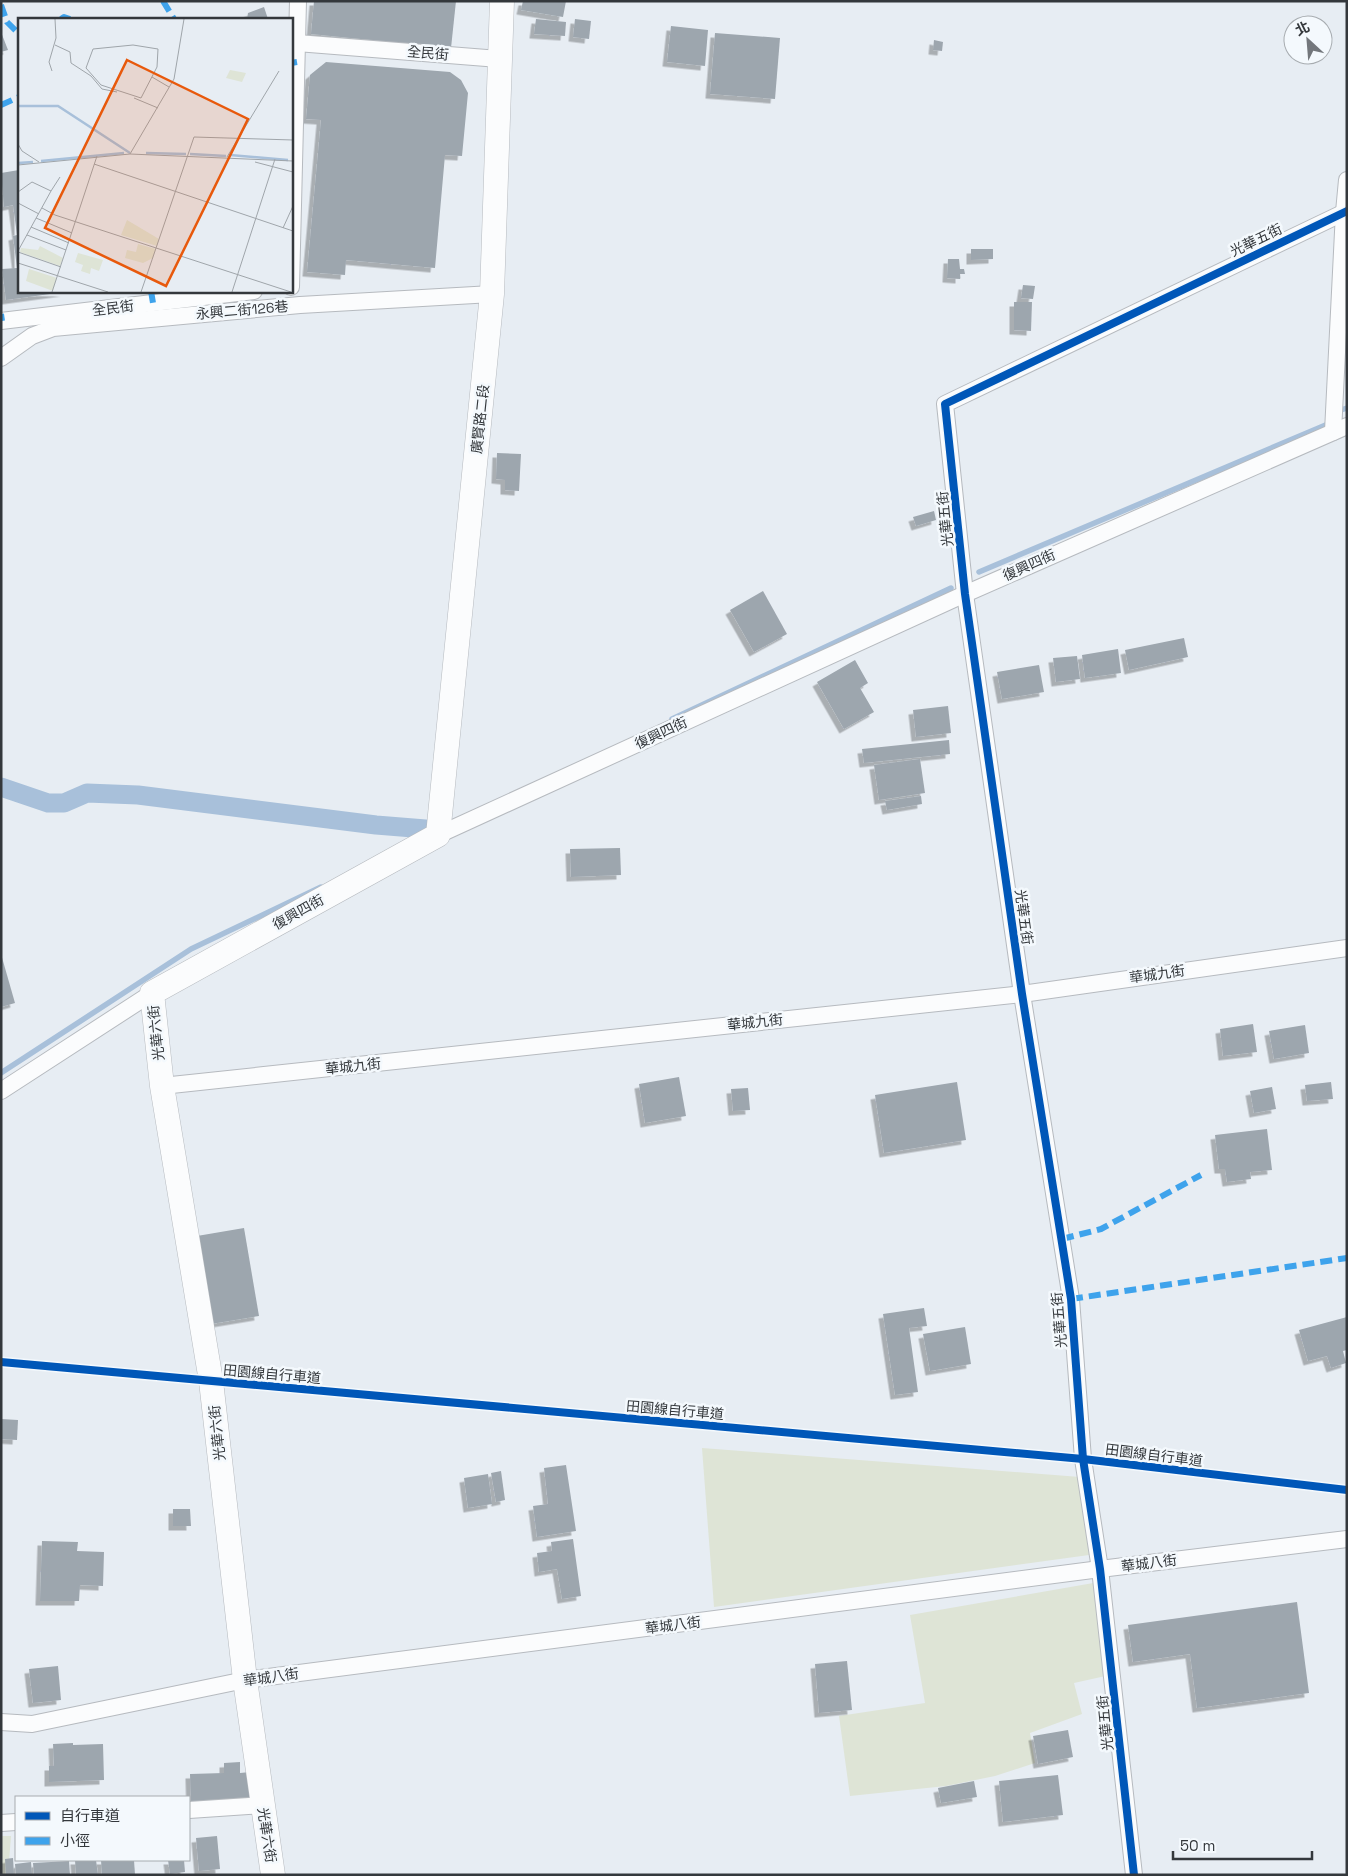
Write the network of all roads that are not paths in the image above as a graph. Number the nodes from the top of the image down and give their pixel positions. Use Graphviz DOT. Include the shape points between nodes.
graph roads {
  1 [pos="298,1"];
  2 [pos="502,1"];
  3 [pos="297,43"];
  4 [pos="499,59"];
  5 [pos="1347,180"];
  6 [pos="1345,212"];
  7 [pos="292,246"];
  8 [pos="246,292"];
  9 [pos="492,294"];
  10 [pos="1,321"];
  11 [pos="1,358"];
  12 [pos="1340,429"];
  13 [pos="965,594"];
  14 [pos="438,835"];
  15 [pos="1347,948"];
  16 [pos="152,992"];
  17 [pos="1022,994"];
  18 [pos="162,1086"];
  19 [pos="1,1091"];
  20 [pos="1347,1539"];
  21 [pos="1100,1569"];
  22 [pos="245,1680"];
  23 [pos="1,1722"];
  24 [pos="262,1805"];
  25 [pos="190,1810"];
  26 [pos="15,1822"];
  27 [pos="1,1823"];
  28 [pos="273,1875"];
  29 [pos="1134,1875"];
  1 -- 3 [label="street"];
  2 -- 4 [label="street, 廣賢路二段"];
  3 -- 4 [label="street, 全民街"];
  3 -- 7 [label="street"];
  4 -- 9 [label="street, 廣賢路二段"];
  5 -- 6 [label="street"];
  6 -- 12 [label="street"];
  6 -- 13 [label="street, 光華五街" via="945,404"];
  8 -- 10 [label="street, 全民街"];
  9 -- 11 [label="street, 永興二街126巷" via="300,305 53,328 32,336"];
  9 -- 14 [label="street, 廣賢路二段"];
  12 -- 13 [label="street, 復興四街"];
  13 -- 14 [label="street, 復興四街"];
  13 -- 17 [label="street, 光華五街"];
  14 -- 16 [label="street, 復興四街"];
  15 -- 17 [label="street, 華城九街"];
  16 -- 18 [label="street, 光華六街"];
  16 -- 19 [label="street, 復興四街"];
  17 -- 18 [label="street, 華城九街"];
  17 -- 21 [label="street, 光華五街" via="1071,1299 1083,1459"];
  18 -- 22 [label="street, 光華六街" via="211,1381"];
  20 -- 21 [label="street, 華城八街"];
  21 -- 22 [label="street, 華城八街"];
  21 -- 29 [label="street, 光華五街"];
  22 -- 23 [label="street, 華城八街" via="32,1724"];
  22 -- 24 [label="street, 光華六街"];
  24 -- 25 [label="street"];
  24 -- 28 [label="street, 光華六街"];
  26 -- 27 [label="street"];
}
